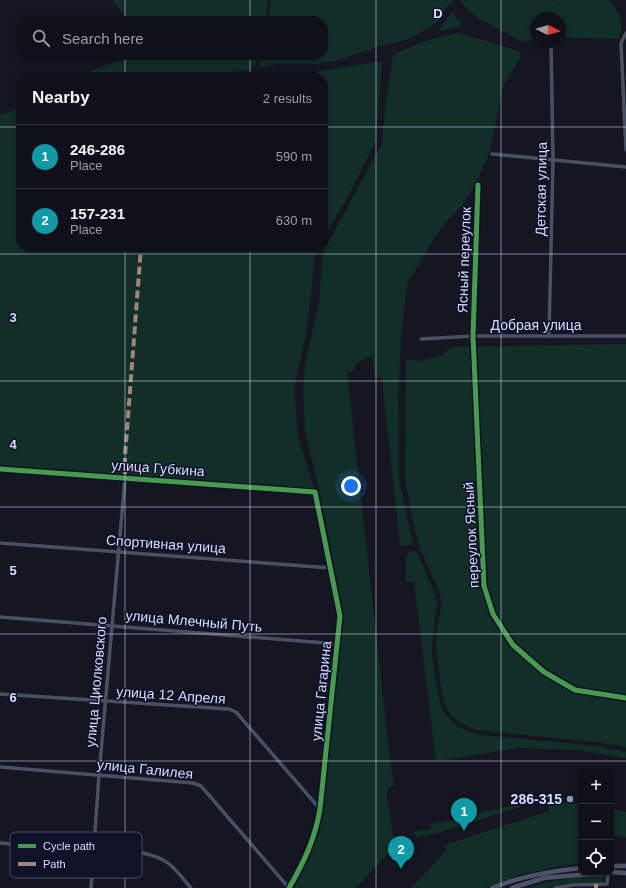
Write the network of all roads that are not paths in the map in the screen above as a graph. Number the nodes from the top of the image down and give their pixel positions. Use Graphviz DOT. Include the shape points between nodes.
graph roads {
  1 [pos="626,33"];
  2 [pos="551,48"];
  3 [pos="625,113"];
  4 [pos="626,150"];
  5 [pos="492,154"];
  6 [pos="553,160"];
  7 [pos="626,167"];
  8 [pos="478,185"];
  9 [pos="474,336"];
  10 [pos="549,336"];
  11 [pos="626,336"];
  12 [pos="421,339"];
  13 [pos="0,469"];
  14 [pos="125,478"];
  15 [pos="315,492"];
  16 [pos="0,543"];
  17 [pos="118,552"];
  18 [pos="331,568"];
  19 [pos="0,617"];
  20 [pos="113,625"];
  21 [pos="338,644"];
  22 [pos="0,694"];
  23 [pos="626,698"];
  24 [pos="106,702"];
  25 [pos="0,767"];
  26 [pos="99,775"];
  27 [pos="320,809"];
  28 [pos="94,832"];
  29 [pos="0,843"];
  30 [pos="10,844"];
  31 [pos="142,853"];
  32 [pos="614,866"];
  33 [pos="626,866"];
  34 [pos="578,868"];
  35 [pos="614,873"];
  36 [pos="626,873"];
  37 [pos="578,875"];
  38 [pos="609,876"];
  39 [pos="92,878"];
  40 [pos="596,886"];
  41 [pos="91,888"];
  42 [pos="190,888"];
  43 [pos="289,888"];
  44 [pos="492,888"];
  45 [pos="512,888"];
  46 [pos="555,888"];
  1 -- 3 [label="street" via="621,43"];
  2 -- 6 [label="street, Детская улица"];
  3 -- 4 [label="street"];
  5 -- 6 [label="street"];
  6 -- 7 [label="street"];
  6 -- 10 [label="street, Детская улица"];
  8 -- 9 [label="street, Ясный переулок"];
  9 -- 10 [label="street, Добрая улица"];
  9 -- 12 [label="street, Добрая улица"];
  9 -- 23 [label="street, переулок Ясный" via="484,586 493,614 513,645 544,672 575,690"];
  10 -- 11 [label="street, Добрая улица"];
  13 -- 14 [label="street, улица Губкина"];
  14 -- 15 [label="street, улица Губкина"];
  14 -- 17 [label="street, улица Циолковского"];
  15 -- 18 [label="street, улица Гагарина"];
  16 -- 17 [label="street, Спортивная улица"];
  17 -- 18 [label="street, Спортивная улица"];
  17 -- 20 [label="street, улица Циолковского"];
  18 -- 21 [label="street, улица Гагарина" via="340,616"];
  19 -- 20 [label="street, улица Млечный Путь"];
  20 -- 21 [label="street, улица Млечный Путь"];
  20 -- 24 [label="street, улица Циолковского"];
  21 -- 27 [label="street, улица Гагарина"];
  22 -- 24 [label="street, улица 12 Апреля"];
  24 -- 26 [label="street, улица Циолковского"];
  24 -- 27 [label="street, улица 12 Апреля" via="229,709 236,712"];
  25 -- 26 [label="street, улица Галилея"];
  26 -- 28 [label="street, улица Циолковского"];
  26 -- 43 [label="street, улица Галилея" via="193,783 200,786"];
  27 -- 43 [label="street, улица Гагарина" via="317,827 306,858"];
  29 -- 30 [label="street"];
  31 -- 42 [label="street" via="158,856 171,864"];
  32 -- 33 [label="main road"];
  34 -- 44 [label="main road" via="542,873"];
  35 -- 36 [label="main road"];
  37 -- 45 [label="main road" via="544,878"];
  38 -- 40 [label="street" via="607,884"];
  39 -- 41 [label="street, улица Циолковского"];
  40 -- 46 [label="street" via="573,884"];
}
